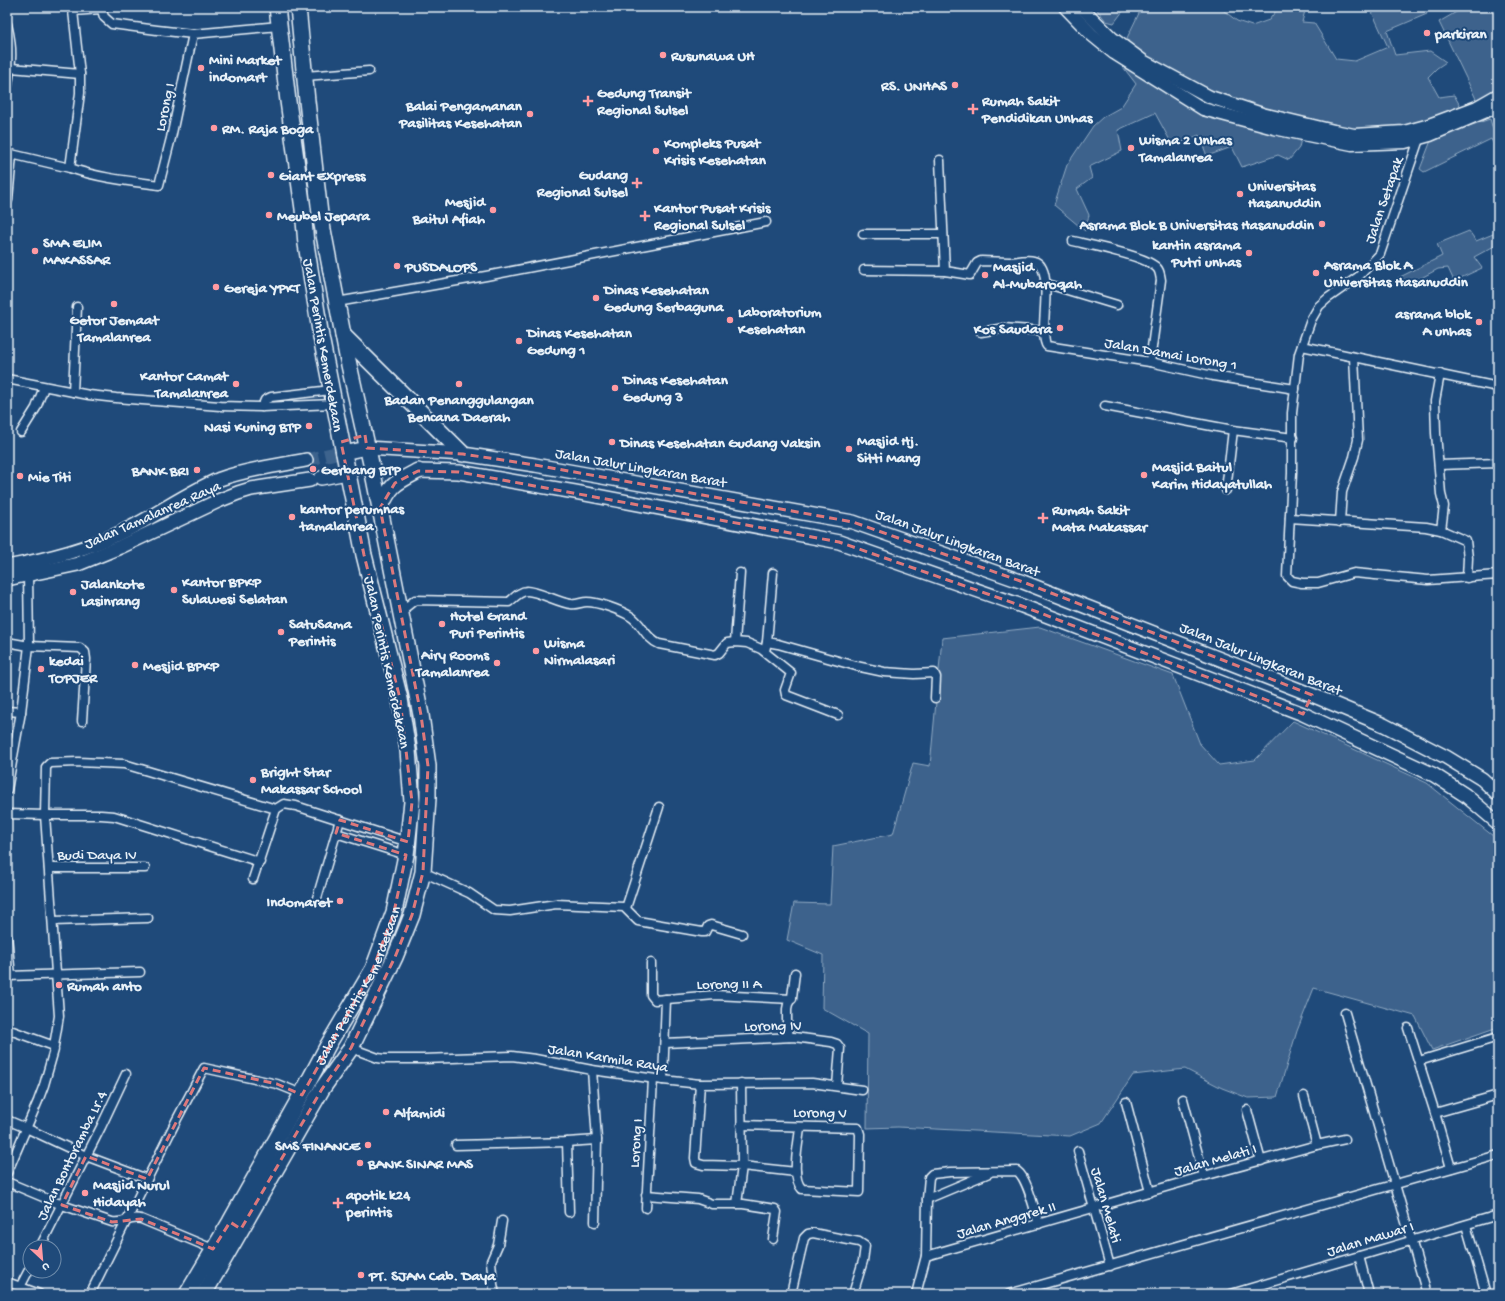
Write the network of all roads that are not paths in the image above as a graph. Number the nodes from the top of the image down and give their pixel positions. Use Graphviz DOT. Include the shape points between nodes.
graph roads {
  1 [pos="277,7"];
  2 [pos="298,7"];
  3 [pos="1065,7"];
  4 [pos="1081,7"];
  5 [pos="101,8"];
  6 [pos="73,9"];
  7 [pos="7,24"];
  8 [pos="279,26"];
  9 [pos="1097,31"];
  10 [pos="193,34"];
  11 [pos="9,48"];
  12 [pos="11,68"];
  13 [pos="369,71"];
  14 [pos="80,74"];
  15 [pos="305,76"];
  16 [pos="7,91"];
  17 [pos="1498,95"];
  18 [pos="1498,106"];
  19 [pos="1447,123"];
  20 [pos="1419,139"];
  21 [pos="9,154"];
  22 [pos="940,160"];
  23 [pos="70,168"];
  24 [pos="8,200"];
  25 [pos="766,222"];
  26 [pos="863,234"];
  27 [pos="943,234"];
  28 [pos="1073,241"];
  29 [pos="864,270"];
  30 [pos="944,271"];
  31 [pos="1044,283"];
  32 [pos="337,302"];
  33 [pos="1117,305"];
  34 [pos="76,307"];
  35 [pos="1045,331"];
  36 [pos="981,332"];
  37 [pos="343,335"];
  38 [pos="1302,346"];
  39 [pos="1354,357"];
  40 [pos="1150,362"];
  41 [pos="1440,374"];
  42 [pos="7,379"];
  43 [pos="44,387"];
  44 [pos="1498,387"];
  45 [pos="1295,389"];
  46 [pos="73,392"];
  47 [pos="333,397"];
  48 [pos="1105,406"];
  49 [pos="262,407"];
  50 [pos="1233,430"];
  51 [pos="21,432"];
  52 [pos="1293,438"];
  53 [pos="366,441"];
  54 [pos="342,447"];
  55 [pos="463,454"];
  56 [pos="306,460"];
  57 [pos="1498,463"];
  58 [pos="1439,465"];
  59 [pos="372,468"];
  60 [pos="418,471"];
  61 [pos="347,474"];
  62 [pos="1226,490"];
  63 [pos="380,508"];
  64 [pos="1290,518"];
  65 [pos="1340,522"];
  66 [pos="1441,530"];
  67 [pos="72,551"];
  68 [pos="78,564"];
  69 [pos="7,567"];
  70 [pos="740,573"];
  71 [pos="773,573"];
  72 [pos="28,574"];
  73 [pos="1498,575"];
  74 [pos="1467,578"];
  75 [pos="7,579"];
  76 [pos="400,612"];
  77 [pos="7,642"];
  78 [pos="736,642"];
  79 [pos="767,642"];
  80 [pos="29,646"];
  81 [pos="765,651"];
  82 [pos="1312,695"];
  83 [pos="935,698"];
  84 [pos="7,711"];
  85 [pos="21,712"];
  86 [pos="1303,714"];
  87 [pos="838,715"];
  88 [pos="82,721"];
  89 [pos="7,790"];
  90 [pos="1498,794"];
  91 [pos="659,807"];
  92 [pos="276,809"];
  93 [pos="7,814"];
  94 [pos="45,815"];
  95 [pos="340,820"];
  96 [pos="1498,823"];
  97 [pos="336,833"];
  98 [pos="407,848"];
  99 [pos="260,862"];
  100 [pos="49,868"];
  101 [pos="145,868"];
  102 [pos="423,872"];
  103 [pos="254,879"];
  104 [pos="317,898"];
  105 [pos="626,908"];
  106 [pos="148,918"];
  107 [pos="53,921"];
  108 [pos="742,934"];
  109 [pos="7,936"];
  110 [pos="651,964"];
  111 [pos="140,972"];
  112 [pos="795,973"];
  113 [pos="57,974"];
  114 [pos="9,976"];
  115 [pos="792,999"];
  116 [pos="666,1000"];
  117 [pos="1345,1013"];
  118 [pos="1408,1028"];
  119 [pos="7,1029"];
  120 [pos="788,1037"];
  121 [pos="1498,1037"];
  122 [pos="665,1043"];
  123 [pos="351,1048"];
  124 [pos="54,1050"];
  125 [pos="1419,1061"];
  126 [pos="592,1070"];
  127 [pos="126,1074"];
  128 [pos="653,1079"];
  129 [pos="663,1080"];
  130 [pos="741,1083"];
  131 [pos="700,1084"];
  132 [pos="837,1086"];
  133 [pos="862,1090"];
  134 [pos="302,1094"];
  135 [pos="1498,1095"];
  136 [pos="1304,1096"];
  137 [pos="1182,1099"];
  138 [pos="1126,1102"];
  139 [pos="1247,1110"];
  140 [pos="1435,1113"];
  141 [pos="7,1120"];
  142 [pos="740,1125"];
  143 [pos="800,1126"];
  144 [pos="26,1128"];
  145 [pos="1345,1138"];
  146 [pos="597,1140"];
  147 [pos="567,1142"];
  148 [pos="456,1145"];
  149 [pos="1317,1145"];
  150 [pos="1078,1151"];
  151 [pos="86,1156"];
  152 [pos="1498,1156"];
  153 [pos="1261,1161"];
  154 [pos="742,1166"];
  155 [pos="1451,1168"];
  156 [pos="993,1171"];
  157 [pos="796,1172"];
  158 [pos="7,1173"];
  159 [pos="1204,1176"];
  160 [pos="147,1179"];
  161 [pos="7,1182"];
  162 [pos="1395,1184"];
  163 [pos="1150,1192"];
  164 [pos="646,1195"];
  165 [pos="927,1199"];
  166 [pos="737,1204"];
  167 [pos="62,1205"];
  168 [pos="1094,1207"];
  169 [pos="646,1208"];
  170 [pos="569,1212"];
  171 [pos="1498,1215"];
  172 [pos="127,1220"];
  173 [pos="502,1221"];
  174 [pos="595,1222"];
  175 [pos="1039,1224"];
  176 [pos="235,1225"];
  177 [pos="1466,1225"];
  178 [pos="44,1239"];
  179 [pos="773,1239"];
  180 [pos="1411,1240"];
  181 [pos="213,1248"];
  182 [pos="926,1256"];
  183 [pos="1359,1256"];
  184 [pos="1110,1266"];
  185 [pos="24,1279"];
  186 [pos="7,1282"];
  187 [pos="20,1287"];
  188 [pos="1251,1291"];
  189 [pos="38,1294"];
  190 [pos="90,1294"];
  191 [pos="187,1294"];
  192 [pos="204,1294"];
  193 [pos="495,1294"];
  194 [pos="791,1294"];
  195 [pos="853,1294"];
  196 [pos="916,1294"];
  197 [pos="1009,1294"];
  198 [pos="1231,1294"];
  199 [pos="1369,1294"];
  200 [pos="1427,1294"];
  201 [pos="1486,1294"];
  1 -- 8 [label="highway, Jalan Perintis Kemerdekaan"];
  2 -- 15 [label="highway, Jalan Perintis Kemerdekaan"];
  3 -- 9 [label="street"];
  4 -- 9 [label="street"];
  5 -- 6 [label="street"];
  5 -- 10 [label="street" via="105,18 115,25"];
  6 -- 14 [label="street"];
  7 -- 11 [label="street"];
  8 -- 10 [label="street"];
  8 -- 47 [label="highway, Jalan Perintis Kemerdekaan" via="306,244"];
  9 -- 19 [label="street" via="1112,38 1143,61 1210,96 1262,114 1354,135 1404,132"];
  9 -- 20 [label="street" via="1114,53 1203,109 1274,128 1352,144"];
  10 -- 23 [label="street, Lorong I" via="159,185 84,173"];
  11 -- 12 [label="street"];
  12 -- 14 [label="street"];
  12 -- 16 [label="street"];
  13 -- 15 [label="street"];
  14 -- 23 [label="street" via="80,93"];
  15 -- 32 [label="highway, Jalan Perintis Kemerdekaan" via="320,214"];
  17 -- 19 [label="street"];
  18 -- 19 [label="street"];
  19 -- 20 [label="street"];
  20 -- 38 [label="street, Jalan Setapak" via="1380,254 1358,277 1319,306"];
  21 -- 23 [label="street"];
  21 -- 24 [label="street"];
  22 -- 27 [label="street"];
  25 -- 32 [label="street" via="493,275"];
  26 -- 27 [label="street"];
  27 -- 30 [label="street"];
  28 -- 40 [label="street" via="1108,248 1157,267 1161,280"];
  29 -- 30 [label="street"];
  30 -- 31 [label="street" via="970,275 979,261 1034,261 1042,266"];
  31 -- 33 [label="street"];
  31 -- 35 [label="street"];
  32 -- 37 [label="highway, Jalan Perintis Kemerdekaan"];
  34 -- 46 [label="street"];
  35 -- 36 [label="street" via="1004,328"];
  35 -- 40 [label="street, Jalan Damai Lorong 1" via="1045,342 1049,346"];
  37 -- 53 [label="highway, Jalan Perintis Kemerdekaan"];
  37 -- 55 [label="highway"];
  38 -- 39 [label="street"];
  38 -- 45 [label="street, Jalan Setapak" via="1298,356"];
  39 -- 41 [label="street"];
  39 -- 65 [label="street" via="1358,440 1342,488"];
  40 -- 45 [label="street, Jalan Damai Lorong 1"];
  41 -- 44 [label="street"];
  41 -- 58 [label="street" via="1435,401"];
  42 -- 43 [label="street"];
  43 -- 46 [label="street"];
  43 -- 51 [label="street" via="33,413"];
  45 -- 52 [label="street, Jalan Setapak" via="1292,413"];
  46 -- 49 [label="street" via="124,399"];
  47 -- 49 [label="street"];
  47 -- 49 [label="street" via="269,398"];
  47 -- 54 [label="highway, Jalan Perintis Kemerdekaan"];
  48 -- 50 [label="street"];
  50 -- 52 [label="street"];
  50 -- 62 [label="street"];
  52 -- 64 [label="street, Jalan Setapak"];
  53 -- 54 [label="highway"];
  53 -- 55 [label="main road, Jalan Jalur Lingkaran Barat"];
  53 -- 59 [label="highway, Jalan Perintis Kemerdekaan"];
  54 -- 61 [label="highway, Jalan Perintis Kemerdekaan"];
  55 -- 82 [label="main road, Jalan Jalur Lingkaran Barat" via="853,522 1023,582"];
  56 -- 67 [label="main road, Jalan Tamalanrea Raya" via="239,473 218,480 119,534"];
  57 -- 58 [label="street"];
  58 -- 66 [label="street" via="1444,506"];
  59 -- 61 [label="highway"];
  59 -- 63 [label="highway, Jalan Perintis Kemerdekaan"];
  60 -- 63 [label="highway" via="395,483 387,492"];
  60 -- 86 [label="main road" via="459,472 839,542 1022,606"];
  61 -- 68 [label="main road, Jalan Tamalanrea Raya" via="238,493"];
  61 -- 98 [label="highway, Jalan Perintis Kemerdekaan" via="364,555 400,699 408,750 412,802"];
  63 -- 76 [label="highway, Jalan Perintis Kemerdekaan"];
  64 -- 65 [label="street"];
  64 -- 74 [label="street, Jalan Setapak" via="1287,572 1288,579 1292,582 1322,582 1354,573 1428,580"];
  65 -- 66 [label="street"];
  66 -- 74 [label="street" via="1466,541"];
  67 -- 68 [label="main road"];
  67 -- 69 [label="main road, Jalan Tamalanrea Raya"];
  68 -- 72 [label="main road, Jalan Tamalanrea Raya"];
  70 -- 78 [label="street"];
  71 -- 79 [label="street"];
  72 -- 75 [label="main road, Jalan Tamalanrea Raya"];
  72 -- 80 [label="street"];
  73 -- 74 [label="street"];
  76 -- 78 [label="street" via="415,600 509,602 529,591 570,604 588,602 619,611 632,618 650,639 659,644 715,654 726,644"];
  76 -- 102 [label="highway, Jalan Perintis Kemerdekaan" via="421,715 428,766"];
  77 -- 80 [label="street"];
  78 -- 81 [label="street" via="747,643"];
  79 -- 81 [label="street"];
  79 -- 83 [label="street" via="787,645 884,672 934,673"];
  80 -- 85 [label="street"];
  80 -- 88 [label="street" via="80,648 84,651 86,659"];
  81 -- 87 [label="street" via="791,673 785,690 786,695"];
  82 -- 86 [label="main road"];
  82 -- 90 [label="main road, Jalan Jalur Lingkaran Barat" via="1384,725 1446,757 1482,779"];
  84 -- 85 [label="street"];
  85 -- 89 [label="street"];
  86 -- 96 [label="main road" via="1434,775 1465,795"];
  91 -- 105 [label="street"];
  92 -- 94 [label="street" via="124,764 56,762 46,767"];
  92 -- 95 [label="street" via="284,804 296,806"];
  92 -- 99 [label="street"];
  93 -- 94 [label="street"];
  94 -- 99 [label="street" via="114,816"];
  94 -- 100 [label="street"];
  95 -- 97 [label="street"];
  95 -- 98 [label="street"];
  97 -- 98 [label="street"];
  97 -- 104 [label="street"];
  98 -- 134 [label="highway, Jalan Perintis Kemerdekaan" via="394,912 373,969"];
  99 -- 103 [label="street"];
  100 -- 101 [label="street, Budi Daya IV"];
  100 -- 107 [label="street"];
  102 -- 105 [label="street" via="469,893 494,910 510,911 556,904"];
  102 -- 123 [label="highway, Jalan Perintis Kemerdekaan" via="412,915 396,957"];
  105 -- 108 [label="street" via="638,921 702,932 711,925"];
  106 -- 107 [label="street"];
  107 -- 113 [label="street"];
  109 -- 114 [label="street"];
  110 -- 116 [label="street" via="651,994 655,1000"];
  111 -- 113 [label="street"];
  112 -- 115 [label="street"];
  113 -- 114 [label="street"];
  113 -- 119 [label="street" via="60,1010 54,1046"];
  115 -- 116 [label="street, Lorong II A" via="714,995"];
  115 -- 120 [label="street" via="787,1009"];
  116 -- 122 [label="street"];
  117 -- 162 [label="street"];
  118 -- 125 [label="street"];
  120 -- 122 [label="street, Lorong IV"];
  120 -- 132 [label="street, Lorong IV" via="838,1044 840,1048"];
  121 -- 125 [label="street"];
  122 -- 129 [label="street"];
  123 -- 126 [label="street, Jalan Karmila Raya" via="384,1059 512,1056"];
  123 -- 176 [label="highway, Jalan Perintis Kemerdekaan" via="322,1090 273,1176"];
  124 -- 144 [label="street" via="44,1085"];
  125 -- 140 [label="street"];
  126 -- 128 [label="street, Jalan Karmila Raya"];
  126 -- 146 [label="street"];
  127 -- 151 [label="street, Jalan Bontoramba Lr.4"];
  128 -- 129 [label="street, Jalan Karmila Raya"];
  128 -- 164 [label="street, Lorong I"];
  129 -- 131 [label="street, Jalan Karmila Raya"];
  130 -- 131 [label="street, Jalan Karmila Raya"];
  130 -- 132 [label="street, Jalan Karmila Raya" via="794,1082"];
  130 -- 142 [label="street"];
  131 -- 154 [label="street" via="696,1163"];
  132 -- 133 [label="street, Jalan Karmila Raya"];
  134 -- 160 [label="street" via="277,1084 204,1068"];
  134 -- 176 [label="highway, Jalan Perintis Kemerdekaan"];
  135 -- 140 [label="street"];
  136 -- 149 [label="street"];
  137 -- 159 [label="street"];
  138 -- 163 [label="street"];
  139 -- 153 [label="street"];
  140 -- 155 [label="street"];
  141 -- 144 [label="street"];
  142 -- 143 [label="street, Lorong V"];
  142 -- 154 [label="street"];
  143 -- 157 [label="street"];
  143 -- 157 [label="street, Lorong V" via="838,1126 860,1130 859,1192 802,1189 798,1185"];
  144 -- 151 [label="street"];
  144 -- 158 [label="street"];
  145 -- 149 [label="street, Jalan Melati I"];
  146 -- 147 [label="street"];
  146 -- 174 [label="street"];
  147 -- 148 [label="street"];
  147 -- 170 [label="street"];
  149 -- 153 [label="street, Jalan Melati I"];
  150 -- 168 [label="street, Jalan Melati"];
  151 -- 160 [label="street"];
  151 -- 167 [label="street, Jalan Bontoramba Lr.4"];
  152 -- 155 [label="street"];
  153 -- 159 [label="street, Jalan Melati I"];
  154 -- 157 [label="street"];
  154 -- 166 [label="street"];
  155 -- 162 [label="street"];
  156 -- 165 [label="street"];
  156 -- 165 [label="street" via="934,1173 930,1177"];
  156 -- 175 [label="street" via="1015,1170 1021,1174"];
  159 -- 163 [label="street, Jalan Melati I"];
  160 -- 172 [label="street"];
  161 -- 167 [label="street"];
  162 -- 180 [label="street"];
  162 -- 184 [label="street"];
  163 -- 168 [label="street, Jalan Melati I"];
  164 -- 166 [label="street" via="698,1199 712,1204"];
  164 -- 169 [label="street, Lorong I"];
  165 -- 182 [label="street"];
  166 -- 179 [label="street" via="776,1210"];
  167 -- 172 [label="street" via="112,1222 120,1223"];
  167 -- 178 [label="street, Jalan Bontoramba Lr.4"];
  168 -- 175 [label="street, Jalan Anggrek II"];
  168 -- 184 [label="street, Jalan Melati"];
  171 -- 177 [label="street, Jalan Mawar I"];
  172 -- 181 [label="street" via="135,1217"];
  172 -- 190 [label="street"];
  173 -- 193 [label="street" via="492,1261 492,1284"];
  175 -- 182 [label="street, Jalan Anggrek II"];
  176 -- 181 [label="highway, Jalan Perintis Kemerdekaan"];
  176 -- 192 [label="highway, Jalan Perintis Kemerdekaan"];
  177 -- 180 [label="street, Jalan Mawar I"];
  177 -- 201 [label="street"];
  180 -- 183 [label="street, Jalan Mawar I"];
  180 -- 200 [label="street"];
  181 -- 191 [label="highway, Jalan Perintis Kemerdekaan"];
  182 -- 196 [label="street"];
  183 -- 188 [label="street, Jalan Mawar I"];
  183 -- 199 [label="street"];
  184 -- 197 [label="street"];
  185 -- 187 [label="street"];
  186 -- 187 [label="street"];
  187 -- 189 [label="street"];
  188 -- 198 [label="street, Jalan Mawar I"];
  194 -- 195 [label="street" via="804,1238 813,1233 859,1242 866,1248"];
}
